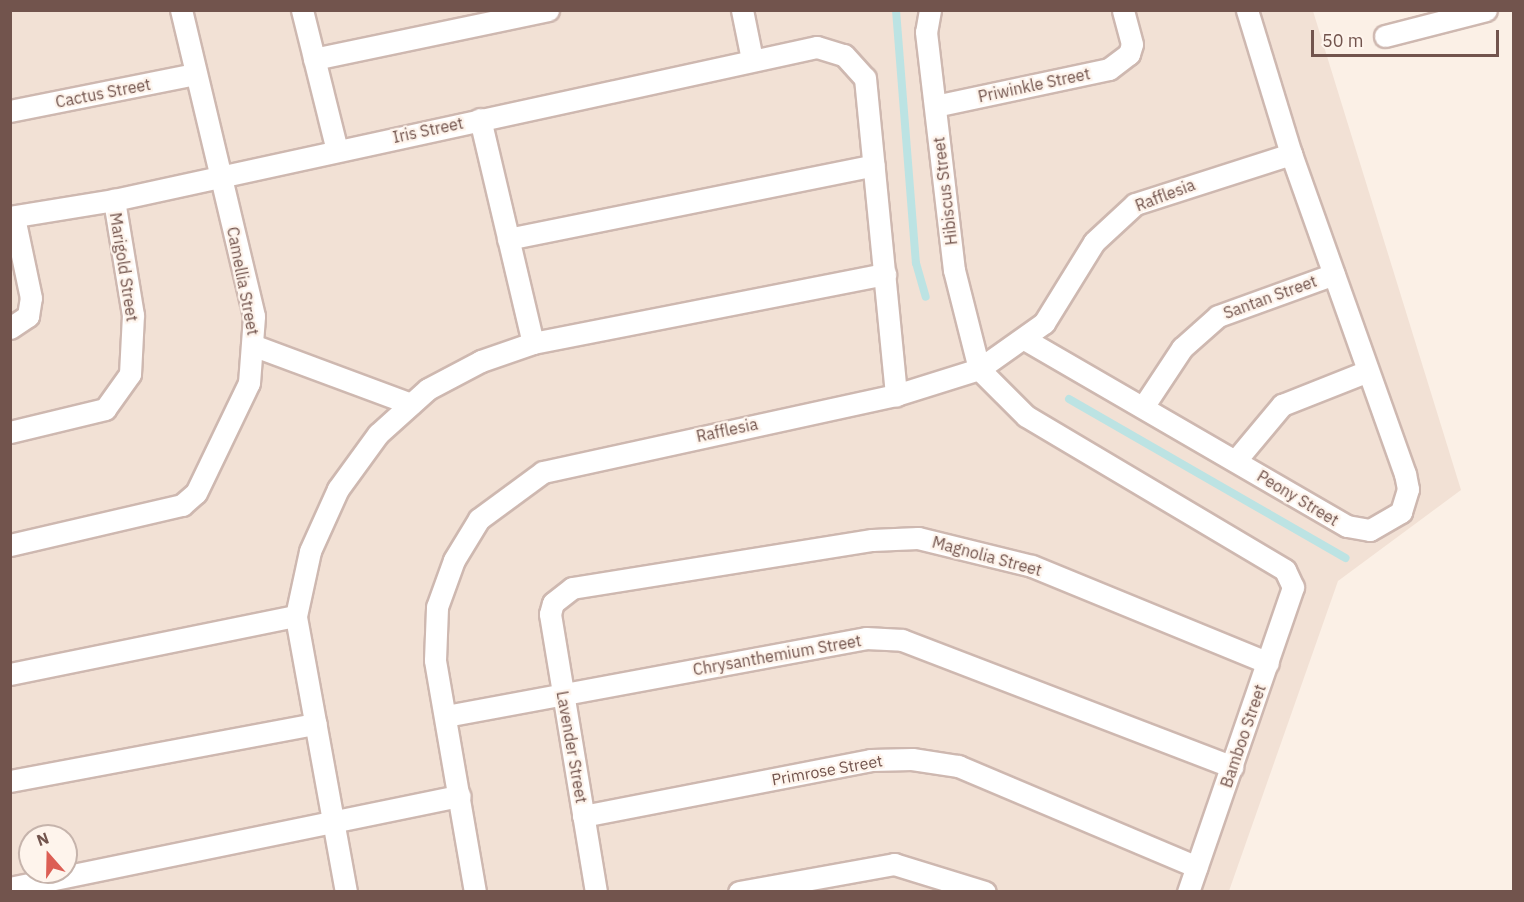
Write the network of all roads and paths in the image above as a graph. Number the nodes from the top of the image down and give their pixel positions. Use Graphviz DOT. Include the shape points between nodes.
graph roads {
  1 [pos="181,10"];
  2 [pos="302,10"];
  3 [pos="548,10"];
  4 [pos="742,10"];
  5 [pos="930,10"];
  6 [pos="1123,10"];
  7 [pos="1247,10"];
  8 [pos="1486,10"];
  9 [pos="1385,36"];
  10 [pos="314,59"];
  11 [pos="752,59"];
  12 [pos="195,74"];
  13 [pos="935,106"];
  14 [pos="10,111"];
  15 [pos="480,119"];
  16 [pos="336,150"];
  17 [pos="1291,154"];
  18 [pos="874,165"];
  19 [pos="222,176"];
  20 [pos="114,200"];
  21 [pos="13,217"];
  22 [pos="508,239"];
  23 [pos="885,274"];
  24 [pos="1334,274"];
  25 [pos="10,328"];
  26 [pos="1026,340"];
  27 [pos="533,343"];
  28 [pos="255,346"];
  29 [pos="979,369"];
  30 [pos="1368,371"];
  31 [pos="896,395"];
  32 [pos="411,404"];
  33 [pos="1143,407"];
  34 [pos="10,432"];
  35 [pos="1236,460"];
  36 [pos="10,545"];
  37 [pos="553,603"];
  38 [pos="296,616"];
  39 [pos="1269,663"];
  40 [pos="10,674"];
  41 [pos="562,694"];
  42 [pos="446,716"];
  43 [pos="316,724"];
  44 [pos="1232,767"];
  45 [pos="10,781"];
  46 [pos="460,796"];
  47 [pos="584,816"];
  48 [pos="334,822"];
  49 [pos="1197,867"];
  50 [pos="10,888"];
  51 [pos="346,891"];
  52 [pos="475,891"];
  53 [pos="596,891"];
  54 [pos="739,891"];
  55 [pos="985,891"];
  56 [pos="1188,891"];
  1 -- 12 [label="street, Camellia Street"];
  2 -- 10 [label="street"];
  3 -- 10 [label="street"];
  4 -- 11 [label="street"];
  5 -- 13 [label="street, Hibiscus Street" via="926,32"];
  6 -- 13 [label="street, Priwinkle Street" via="1132,44 1129,54 1109,69"];
  7 -- 17 [label="street, Peony Street"];
  8 -- 9 [label="street"];
  10 -- 16 [label="street"];
  11 -- 15 [label="street, Iris Street"];
  11 -- 18 [label="street, Iris Street" via="817,46 844,55 865,78"];
  12 -- 14 [label="street, Cactus Street"];
  12 -- 19 [label="street, Camellia Street"];
  13 -- 29 [label="street, Hibiscus Street" via="954,270"];
  15 -- 16 [label="street, Iris Street"];
  15 -- 22 [label="street"];
  16 -- 19 [label="street, Iris Street"];
  17 -- 24 [label="street, Peony Street"];
  17 -- 26 [label="street, Rafflesia" via="1135,204 1094,242 1063,297"];
  18 -- 22 [label="street"];
  18 -- 23 [label="street"];
  19 -- 20 [label="street, Iris Street"];
  19 -- 28 [label="street, Camellia Street"];
  20 -- 21 [label="street, Iris Street"];
  20 -- 34 [label="street, Marigold Street" via="133,315 130,374 105,409"];
  21 -- 25 [label="street" via="31,298 28,316"];
  22 -- 27 [label="street"];
  23 -- 27 [label="street"];
  23 -- 31 [label="street"];
  24 -- 30 [label="street, Peony Street"];
  24 -- 33 [label="street, Santan Street" via="1218,316 1182,348"];
  26 -- 29 [label="street, Rafflesia"];
  26 -- 33 [label="street, Peony Street"];
  27 -- 32 [label="street" via="481,361"];
  28 -- 32 [label="street"];
  28 -- 36 [label="street, Camellia Street" via="249,383 196,492 182,505"];
  29 -- 31 [label="street, Rafflesia"];
  29 -- 39 [label="street, Bamboo Street" via="1006,401 1049,432 1285,570 1291,580 1292,597"];
  30 -- 35 [label="street" via="1282,405"];
  30 -- 35 [label="street, Peony Street" via="1408,489 1401,512 1386,524 1370,530 1347,526"];
  31 -- 42 [label="street, Rafflesia" via="587,459 543,472 513,489 479,519 454,561 437,607 435,660"];
  32 -- 38 [label="street" via="378,434 338,489 310,551"];
  33 -- 35 [label="street, Peony Street"];
  37 -- 39 [label="street, Magnolia Street" via="572,588 872,540 918,538 1032,566"];
  37 -- 41 [label="street, Lavender Street" via="550,614"];
  38 -- 40 [label="street"];
  38 -- 43 [label="street"];
  39 -- 44 [label="street, Bamboo Street"];
  41 -- 42 [label="street, Chrysanthemium Street"];
  41 -- 44 [label="street, Chrysanthemium Street" via="866,638 903,640"];
  41 -- 47 [label="street, Lavender Street"];
  42 -- 46 [label="street, Rafflesia"];
  43 -- 45 [label="street"];
  43 -- 48 [label="street"];
  44 -- 49 [label="street, Bamboo Street"];
  46 -- 48 [label="street"];
  46 -- 52 [label="street, Rafflesia"];
  47 -- 49 [label="street, Primrose Street" via="871,760 912,759 958,766"];
  47 -- 53 [label="street, Lavender Street"];
  48 -- 50 [label="street"];
  48 -- 51 [label="street"];
  49 -- 56 [label="street, Bamboo Street"];
  54 -- 55 [label="street" via="894,864"];
}
